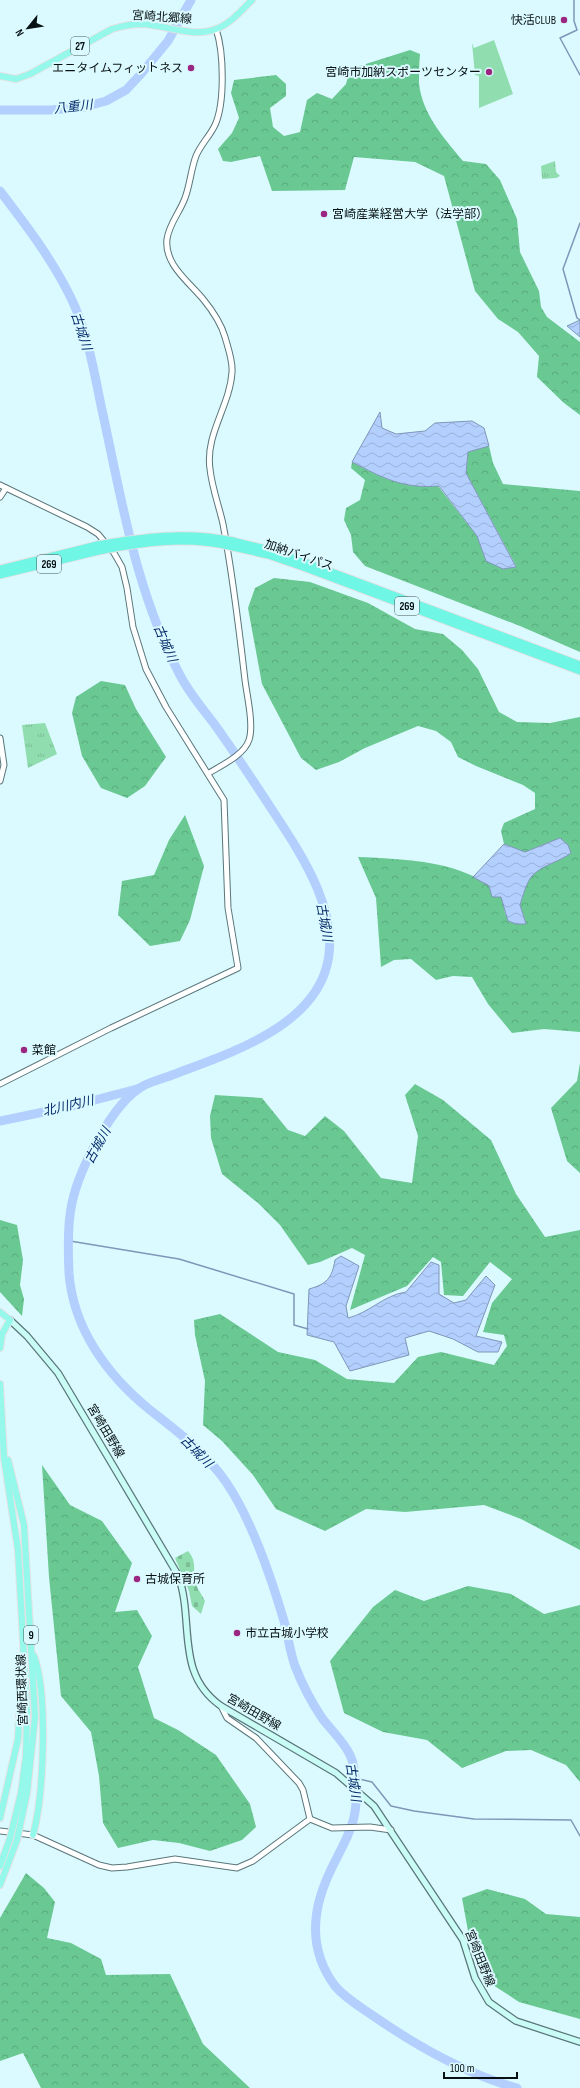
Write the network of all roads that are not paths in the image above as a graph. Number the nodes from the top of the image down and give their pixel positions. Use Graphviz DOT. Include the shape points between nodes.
graph roads {
  1 [pos="252,0"];
  2 [pos="216,29"];
  3 [pos="0,76"];
  4 [pos="0,485"];
  5 [pos="6,488"];
  6 [pos="0,498"];
  7 [pos="233,544"];
  8 [pos="98,548"];
  9 [pos="0,568"];
  10 [pos="0,575"];
  11 [pos="580,665"];
  12 [pos="580,671"];
  13 [pos="0,738"];
  14 [pos="210,773"];
  15 [pos="0,781"];
  16 [pos="0,1084"];
  17 [pos="0,1312"];
  18 [pos="10,1320"];
  19 [pos="0,1348"];
  20 [pos="0,1384"];
  21 [pos="4,1445"];
  22 [pos="32,1650"];
  23 [pos="26,1675"];
  24 [pos="221,1706"];
  25 [pos="0,1818"];
  26 [pos="310,1819"];
  27 [pos="0,1830"];
  28 [pos="391,1830"];
  29 [pos="33,1835"];
  30 [pos="0,1866"];
  31 [pos="0,1885"];
  32 [pos="580,2042"];
  1 -- 2 [label="main road, 宮崎北郷線 / 27" via="231,20"];
  2 -- 3 [label="main road, 宮崎北郷線 / 27" via="193,31 143,24 125,26 112,29 30,74 16,79"];
  2 -- 14 [label="street" via="222,56 218,115 215,126 196,155 186,196 168,231 166,241 170,259 177,270 218,321 230,356 232,371 229,390 211,439 209,454 229,561 249,710 250,736 242,750"];
  4 -- 5 [label="street"];
  5 -- 6 [label="street"];
  5 -- 14 [label="street" via="87,527 98,534 114,553 125,574 133,627 146,669 166,707"];
  7 -- 8 [label="highway, 加納バイパス / 269, bridge" via="197,536 162,535"];
  7 -- 11 [label="highway, 加納バイパス / 269" via="270,550 305,562"];
  7 -- 12 [label="highway, 加納バイパス / 269" via="303,567"];
  8 -- 9 [label="highway, 加納バイパス / 269"];
  8 -- 10 [label="highway, 加納バイパス / 269"];
  13 -- 15 [label="street" via="4,765"];
  14 -- 16 [label="street" via="224,800 228,908 238,968"];
  17 -- 18 [label="main road"];
  18 -- 19 [label="main road" via="2,1334"];
  18 -- 24 [label="main road, 宮崎田野線" via="58,1372 178,1575 184,1599 191,1669 208,1695"];
  20 -- 21 [label="main road, 宮崎西環状線 / 9"];
  21 -- 22 [label="main road, 宮崎西環状線 / 9" via="24,1525"];
  21 -- 23 [label="main road, 宮崎西環状線 / 9" via="18,1550"];
  22 -- 29 [label="main road" via="38,1666 43,1722 38,1811"];
  22 -- 31 [label="main road, 宮崎西環状線 / 9, bridge" via="35,1717 33,1749 17,1840"];
  23 -- 25 [label="main road" via="21,1682 18,1739"];
  23 -- 30 [label="main road, 宮崎西環状線 / 9, bridge" via="26,1756 21,1793"];
  24 -- 26 [label="street" via="227,1718 256,1738 298,1782 303,1790"];
  24 -- 28 [label="main road, 宮崎田野線" via="350,1782 374,1806"];
  26 -- 28 [label="street" via="332,1828 360,1826"];
  26 -- 29 [label="street" via="253,1861 237,1868 175,1859 112,1868 99,1865"];
  27 -- 29 [label="street"];
  28 -- 32 [label="main road, 宮崎田野線" via="463,1940 475,1978 489,2002 516,2021"];
}
